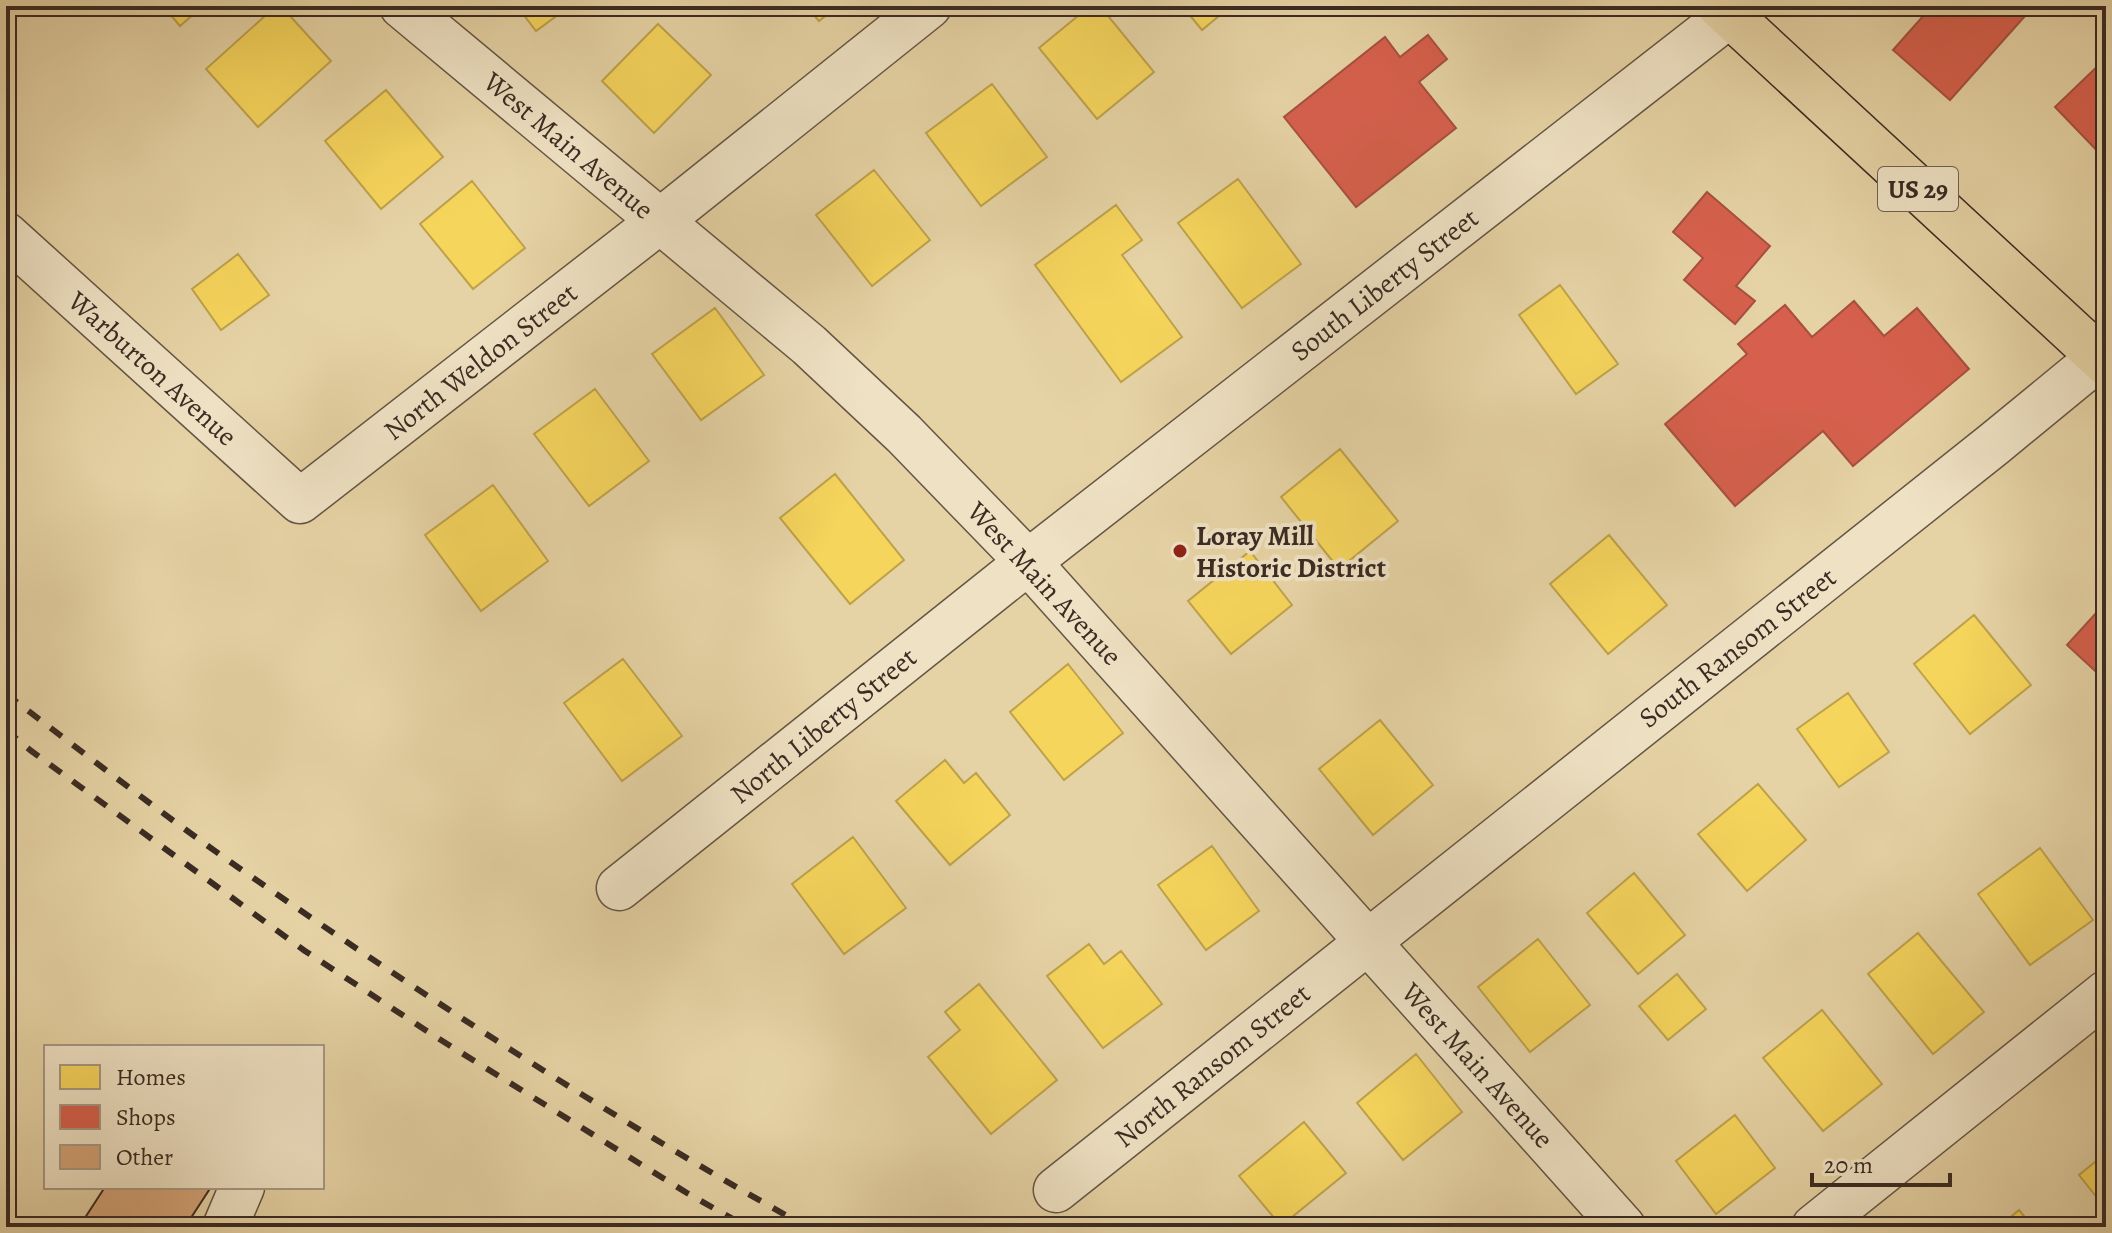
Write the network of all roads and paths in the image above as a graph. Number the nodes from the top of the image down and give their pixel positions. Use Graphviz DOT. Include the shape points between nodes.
graph roads {
  1 [pos="402,6"];
  2 [pos="929,6"];
  3 [pos="1730,9"];
  4 [pos="660,221"];
  5 [pos="6,235"];
  6 [pos="2104,357"];
  7 [pos="300,501"];
  8 [pos="1028,562"];
  9 [pos="619,888"];
  10 [pos="1367,941"];
  11 [pos="2106,993"];
  12 [pos="241,1189"];
  13 [pos="1056,1190"];
  14 [pos="225,1227"];
  15 [pos="1623,1227"];
  16 [pos="1814,1227"];
  1 -- 4 [label="street, West Main Avenue"];
  2 -- 4 [label="street, North Weldon Street"];
  3 -- 6 [label="main road, US 29"];
  3 -- 8 [label="street, South Liberty Street"];
  4 -- 7 [label="street, North Weldon Street"];
  4 -- 8 [label="street, West Main Avenue" via="820,355"];
  5 -- 7 [label="street, Warburton Avenue"];
  6 -- 10 [label="street, South Ransom Street"];
  8 -- 9 [label="street, North Liberty Street"];
  8 -- 10 [label="street, West Main Avenue"];
  10 -- 13 [label="street, North Ransom Street"];
  10 -- 15 [label="street, West Main Avenue"];
  11 -- 16 [label="street"];
  12 -- 14 [label="street"];
}
